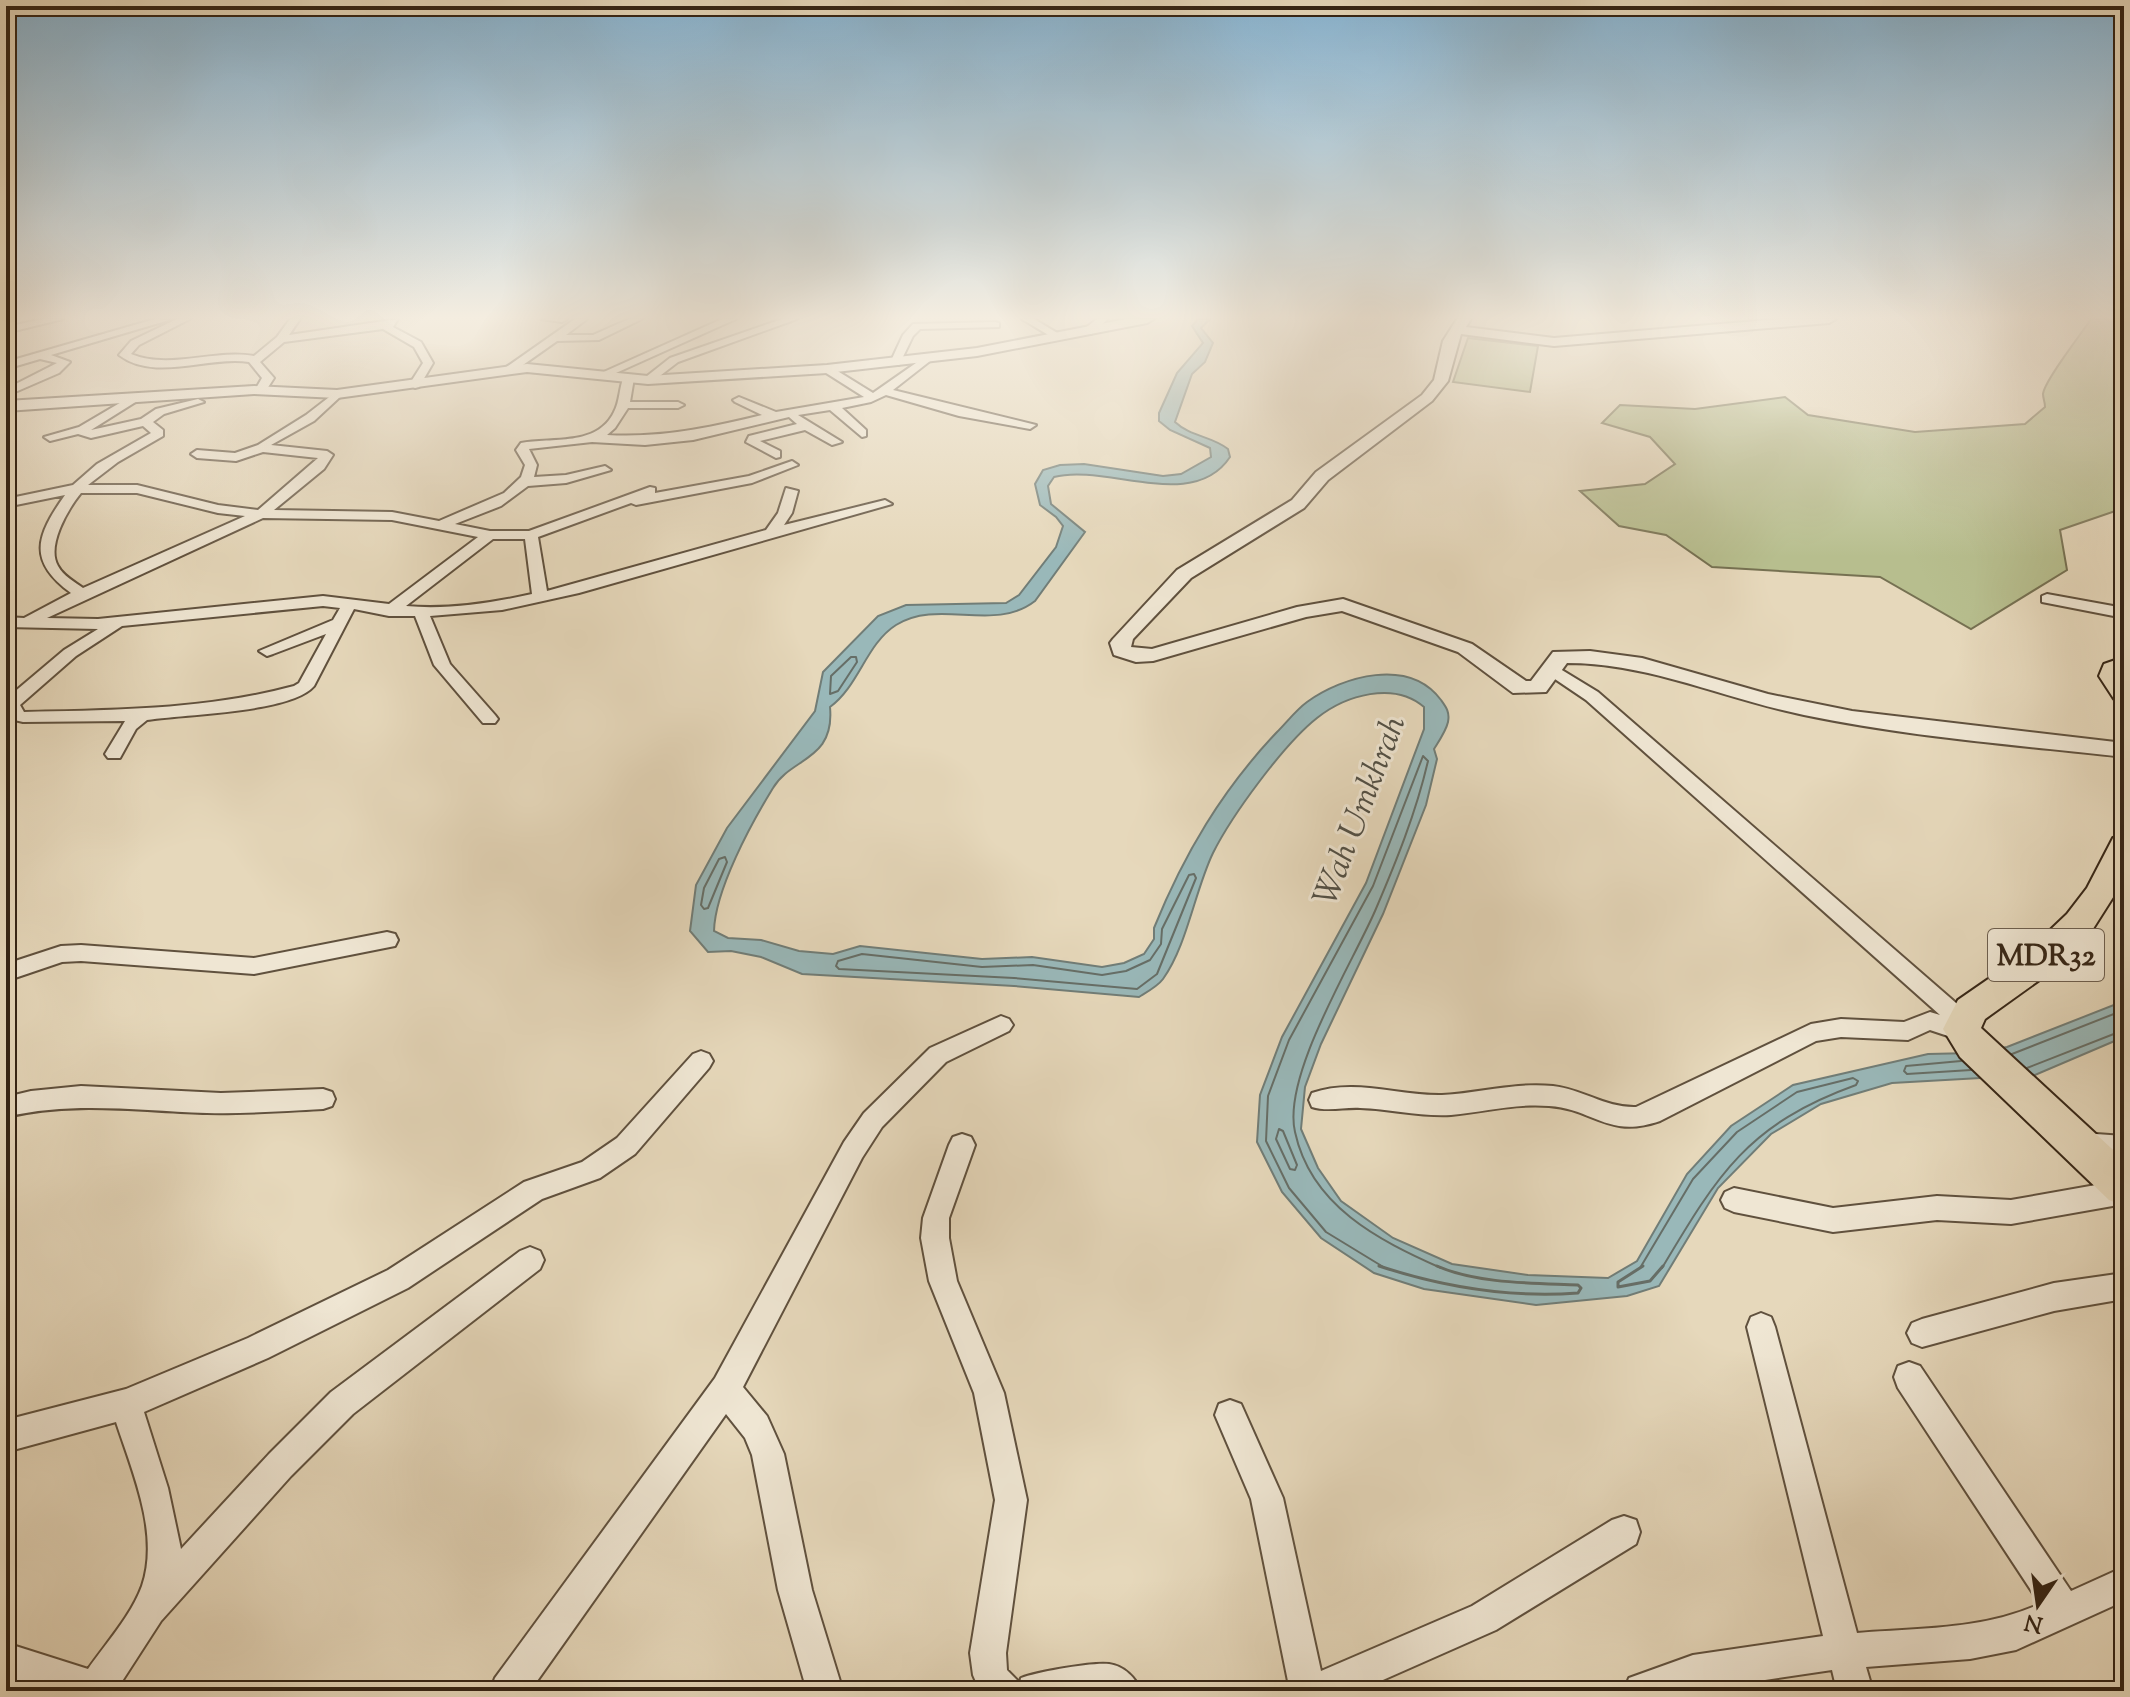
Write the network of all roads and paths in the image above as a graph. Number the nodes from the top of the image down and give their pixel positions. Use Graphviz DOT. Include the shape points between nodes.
graph roads {
  1 [pos="107,398"];
  2 [pos="135,398"];
  3 [pos="332,398"];
  4 [pos="624,398"];
  5 [pos="863,398"];
  6 [pos="898,398"];
  7 [pos="1427,398"];
  8 [pos="739,400"];
  9 [pos="198,402"];
  10 [pos="7,405"];
  11 [pos="622,405"];
  12 [pos="678,405"];
  13 [pos="833,406"];
  14 [pos="789,414"];
  15 [pos="774,416"];
  16 [pos="145,422"];
  17 [pos="1030,425"];
  18 [pos="805,426"];
  19 [pos="82,430"];
  20 [pos="862,433"];
  21 [pos="50,437"];
  22 [pos="592,438"];
  23 [pos="836,442"];
  24 [pos="264,447"];
  25 [pos="197,454"];
  26 [pos="776,454"];
  27 [pos="792,465"];
  28 [pos="605,470"];
  29 [pos="525,482"];
  30 [pos="73,489"];
  31 [pos="650,491"];
  32 [pos="791,491"];
  33 [pos="628,501"];
  34 [pos="6,503"];
  35 [pos="885,504"];
  36 [pos="261,514"];
  37 [pos="443,524"];
  38 [pos="770,534"];
  39 [pos="490,535"];
  40 [pos="531,535"];
  41 [pos="82,594"];
  42 [pos="540,597"];
  43 [pos="2047,599"];
  44 [pos="350,603"];
  45 [pos="389,611"];
  46 [pos="421,612"];
  47 [pos="2124,613"];
  48 [pos="6,622"];
  49 [pos="26,623"];
  50 [pos="119,623"];
  51 [pos="339,623"];
  52 [pos="6,635"];
  53 [pos="267,651"];
  54 [pos="1552,669"];
  55 [pos="9,706"];
  56 [pos="147,715"];
  57 [pos="489,719"];
  58 [pos="2124,750"];
  59 [pos="114,754"];
  60 [pos="2124,846"];
  61 [pos="387,940"];
  62 [pos="6,973"];
  63 [pos="1001,1025"];
  64 [pos="1966,1034"];
  65 [pos="701,1061"];
  66 [pos="323,1099"];
  67 [pos="1321,1100"];
  68 [pos="6,1107"];
  69 [pos="2078,1143"];
  70 [pos="962,1145"];
  71 [pos="2124,1147"];
  72 [pos="2124,1190"];
  73 [pos="1734,1200"];
  74 [pos="530,1260"];
  75 [pos="2124,1286"];
  76 [pos="1761,1327"];
  77 [pos="1922,1333"];
  78 [pos="1909,1377"];
  79 [pos="726,1389"];
  80 [pos="126,1404"];
  81 [pos="1230,1415"];
  82 [pos="7,1432"];
  83 [pos="1624,1532"];
  84 [pos="2124,1584"];
  85 [pos="147,1611"];
  86 [pos="2065,1612"];
  87 [pos="1844,1651"];
  88 [pos="6,1661"];
  89 [pos="99,1690"];
  90 [pos="508,1691"];
  91 [pos="825,1691"];
  92 [pos="1005,1691"];
  93 [pos="1034,1691"];
  94 [pos="1123,1691"];
  95 [pos="1308,1691"];
  96 [pos="1317,1691"];
  97 [pos="1642,1691"];
  98 [pos="1855,1691"];
  1 -- 10 [label="street"];
  2 -- 19 [label="street"];
  3 -- 24 [label="street"];
  4 -- 11 [label="street"];
  5 -- 13 [label="street"];
  6 -- 17 [label="street"];
  7 -- 54 [label="street" via="1322,476 1298,504 1184,574 1126,635 1121,651 1153,655 1304,611 1343,605 1465,648 1521,688 1538,687"];
  8 -- 15 [label="street"];
  9 -- 16 [label="street" via="160,411"];
  11 -- 12 [label="street"];
  11 -- 22 [label="street" via="618,418"];
  13 -- 14 [label="street"];
  13 -- 20 [label="street"];
  14 -- 15 [label="street"];
  14 -- 18 [label="street"];
  15 -- 22 [label="street" via="671,439"];
  16 -- 19 [label="street" via="91,434"];
  16 -- 30 [label="street" via="158,435"];
  18 -- 23 [label="street"];
  18 -- 26 [label="street" via="753,439"];
  19 -- 21 [label="street"];
  22 -- 29 [label="street" via="522,448 531,465"];
  24 -- 25 [label="street" via="236,457"];
  24 -- 36 [label="street" via="327,455"];
  27 -- 33 [label="street" via="743,481"];
  28 -- 29 [label="street"];
  29 -- 37 [label="street" via="505,497"];
  30 -- 34 [label="street"];
  30 -- 36 [label="street" via="137,489 205,507"];
  30 -- 41 [label="street" via="45,551 52,572"];
  31 -- 33 [label="street"];
  32 -- 38 [label="street" via="785,513"];
  33 -- 40 [label="street"];
  35 -- 38 [label="street"];
  36 -- 37 [label="street" via="392,516"];
  36 -- 41 [label="street"];
  37 -- 39 [label="street"];
  38 -- 42 [label="street"];
  39 -- 40 [label="street"];
  39 -- 45 [label="street"];
  40 -- 42 [label="street"];
  41 -- 49 [label="street"];
  42 -- 46 [label="street"];
  43 -- 47 [label="street"];
  44 -- 45 [label="street"];
  44 -- 50 [label="street" via="323,601"];
  44 -- 51 [label="street"];
  45 -- 46 [label="street"];
  46 -- 57 [label="street" via="442,665"];
  48 -- 49 [label="street"];
  49 -- 50 [label="street"];
  49 -- 52 [label="street"];
  50 -- 55 [label="street" via="70,653"];
  51 -- 53 [label="street"];
  51 -- 56 [label="street" via="300,690 244,705"];
  54 -- 58 [label="street" via="1566,656 1620,660 1823,713"];
  54 -- 64 [label="street" via="1592,696"];
  55 -- 56 [label="street" via="23,717"];
  56 -- 59 [label="street" via="129,726"];
  60 -- 64 [label="main road, MDR32" via="2079,923 2039,962 1971,1010"];
  61 -- 62 [label="street" via="254,966 81,953 61,954"];
  63 -- 79 [label="street" via="938,1055 873,1120"];
  64 -- 67 [label="street" via="1930,1021 1908,1031 1841,1028 1811,1033 1632,1121 1611,1118 1572,1099 1531,1094 1440,1105 1345,1095"];
  64 -- 69 [label="main road"];
  65 -- 80 [label="street" via="626,1146 591,1170 533,1190 398,1279 258,1348"];
  66 -- 68 [label="street" via="209,1103 78,1095"];
  69 -- 71 [label="street"];
  69 -- 72 [label="main road"];
  70 -- 92 [label="street" via="936,1218 935,1238 943,1281 989,1393 1007,1470 1011,1500 988,1653 989,1672"];
  72 -- 73 [label="street" via="2011,1212 1937,1208 1833,1220"];
  74 -- 85 [label="street" via="342,1403"];
  75 -- 77 [label="street" via="2054,1297"];
  76 -- 87 [label="street"];
  78 -- 86 [label="street"];
  79 -- 90 [label="street"];
  79 -- 91 [label="street" via="756,1427 768,1454 795,1590"];
  80 -- 82 [label="street"];
  80 -- 85 [label="street" via="164,1538 163,1571"];
  81 -- 95 [label="street" via="1267,1498"];
  83 -- 96 [label="street" via="1484,1618"];
  84 -- 86 [label="street"];
  85 -- 89 [label="street"];
  86 -- 87 [label="street" via="2016,1633 1970,1642"];
  87 -- 97 [label="street" via="1693,1673"];
  87 -- 98 [label="street"];
  88 -- 89 [label="street"];
  93 -- 94 [label="street" via="1109,1682"];
}
